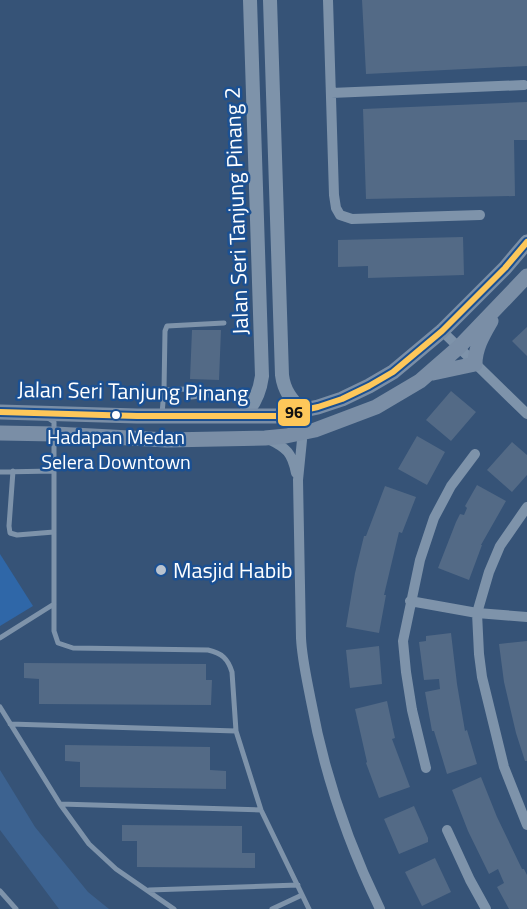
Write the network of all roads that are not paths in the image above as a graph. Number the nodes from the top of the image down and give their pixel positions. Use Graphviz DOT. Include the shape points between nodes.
graph roads {
  1 [pos="250,0"];
  2 [pos="270,0"];
  3 [pos="328,0"];
  4 [pos="524,85"];
  5 [pos="331,93"];
  6 [pos="480,215"];
  7 [pos="527,242"];
  8 [pos="527,276"];
  9 [pos="499,306"];
  10 [pos="224,323"];
  11 [pos="442,331"];
  12 [pos="459,347"];
  13 [pos="475,364"];
  14 [pos="430,374"];
  15 [pos="164,390"];
  16 [pos="219,394"];
  17 [pos="302,411"];
  18 [pos="0,412"];
  19 [pos="39,413"];
  20 [pos="527,414"];
  21 [pos="244,415"];
  22 [pos="162,416"];
  23 [pos="276,416"];
  24 [pos="0,433"];
  25 [pos="55,434"];
  26 [pos="300,434"];
  27 [pos="265,438"];
  28 [pos="475,453"];
  29 [pos="13,471"];
  30 [pos="54,471"];
  31 [pos="0,472"];
  32 [pos="298,480"];
  33 [pos="527,507"];
  34 [pos="54,532"];
  35 [pos="411,601"];
  36 [pos="54,604"];
  37 [pos="477,613"];
  38 [pos="527,618"];
  39 [pos="0,638"];
  40 [pos="0,707"];
  41 [pos="10,724"];
  42 [pos="236,731"];
  43 [pos="426,768"];
  44 [pos="60,804"];
  45 [pos="261,810"];
  46 [pos="527,825"];
  47 [pos="447,830"];
  48 [pos="298,885"];
  49 [pos="147,890"];
  50 [pos="0,891"];
  51 [pos="302,895"];
  52 [pos="16,909"];
  53 [pos="174,909"];
  54 [pos="272,909"];
  55 [pos="309,909"];
  56 [pos="380,909"];
  57 [pos="486,909"];
  1 -- 21 [label="street, Jalan Seri Tanjung Pinang 2" via="262,376 258,394"];
  2 -- 17 [label="street, Jalan Seri Tanjung Pinang 2" via="282,375 287,393"];
  3 -- 5 [label="street"];
  4 -- 5 [label="street"];
  5 -- 6 [label="street" via="334,195 340,215 352,219"];
  7 -- 11 [label="main road, Jalan Seri Tanjung Pinang"];
  8 -- 9 [label="main road, Jalan Seri Tanjung Pinang"];
  9 -- 12 [label="main road, Jalan Seri Tanjung Pinang"];
  9 -- 13 [label="main road" via="478,344"];
  10 -- 15 [label="lane" via="167,326"];
  11 -- 12 [label="street"];
  11 -- 17 [label="main road, Jalan Seri Tanjung Pinang" via="393,372 369,386"];
  12 -- 13 [label="street"];
  12 -- 14 [label="main road, Jalan Seri Tanjung Pinang"];
  13 -- 14 [label="main road"];
  13 -- 20 [label="street"];
  14 -- 26 [label="main road, Jalan Seri Tanjung Pinang" via="376,407"];
  15 -- 16 [label="lane" via="184,389 191,397"];
  15 -- 22 [label="lane"];
  17 -- 23 [label="main road, Jalan Seri Tanjung Pinang"];
  18 -- 19 [label="main road, Jalan Seri Tanjung Pinang"];
  19 -- 22 [label="main road, Jalan Seri Tanjung Pinang"];
  19 -- 25 [label="lane" via="54,422"];
  21 -- 22 [label="main road, Jalan Seri Tanjung Pinang"];
  21 -- 23 [label="main road, Jalan Seri Tanjung Pinang"];
  23 -- 26 [label="street" via="290,422"];
  24 -- 25 [label="main road, Jalan Seri Tanjung Pinang"];
  25 -- 27 [label="main road, Jalan Seri Tanjung Pinang" via="166,440"];
  25 -- 30 [label="lane"];
  26 -- 27 [label="main road, Jalan Seri Tanjung Pinang"];
  26 -- 32 [label="street"];
  27 -- 32 [label="street" via="289,453"];
  28 -- 35 [label="street" via="434,518"];
  29 -- 30 [label="lane"];
  29 -- 31 [label="lane"];
  29 -- 34 [label="lane" via="10,533"];
  30 -- 34 [label="lane"];
  32 -- 56 [label="street" via="302,647 317,735 342,822"];
  33 -- 37 [label="street" via="500,546"];
  34 -- 36 [label="lane"];
  35 -- 37 [label="street"];
  35 -- 43 [label="street" via="403,641 412,710"];
  36 -- 39 [label="lane"];
  36 -- 42 [label="lane" via="58,643 73,648 208,650 224,656 232,672"];
  37 -- 38 [label="street"];
  37 -- 46 [label="street" via="482,676 504,767"];
  40 -- 41 [label="lane"];
  41 -- 42 [label="lane"];
  41 -- 44 [label="lane"];
  42 -- 45 [label="lane"];
  44 -- 45 [label="lane"];
  44 -- 49 [label="lane" via="89,844"];
  45 -- 48 [label="lane"];
  47 -- 57 [label="street"];
  48 -- 49 [label="lane"];
  48 -- 51 [label="lane"];
  49 -- 53 [label="lane"];
  50 -- 52 [label="lane"];
  51 -- 54 [label="lane"];
  51 -- 55 [label="lane"];
}
